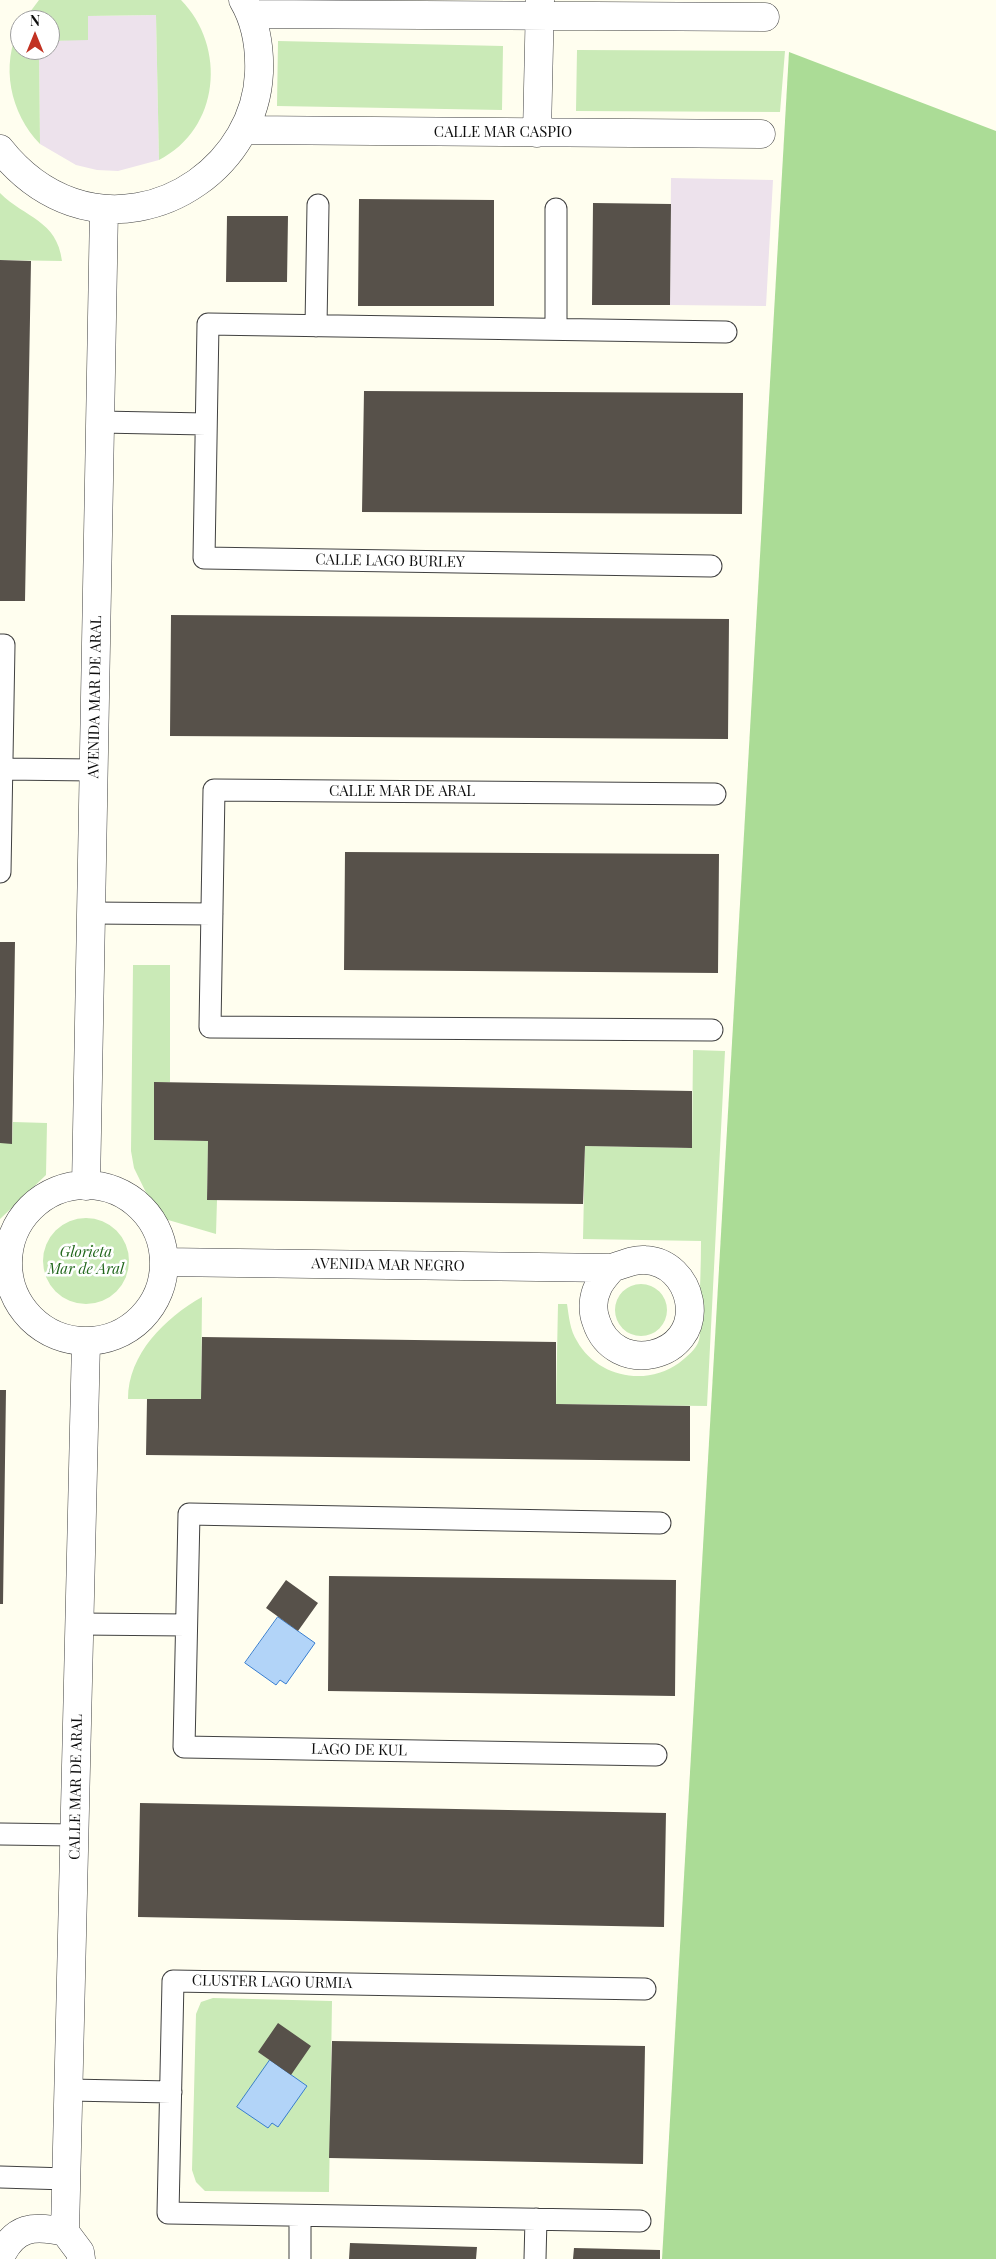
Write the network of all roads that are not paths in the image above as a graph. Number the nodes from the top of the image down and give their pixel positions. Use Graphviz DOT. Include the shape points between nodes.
graph roads {
  1 [pos="247,7"];
  2 [pos="540,8"];
  3 [pos="765,17"];
  4 [pos="245,130"];
  5 [pos="537,132"];
  6 [pos="761,134"];
  7 [pos="0,149"];
  8 [pos="318,205"];
  9 [pos="104,209"];
  10 [pos="556,209"];
  11 [pos="316,326"];
  12 [pos="556,330"];
  13 [pos="726,332"];
  14 [pos="100,422"];
  15 [pos="206,424"];
  16 [pos="711,566"];
  17 [pos="0,645"];
  18 [pos="2,768"];
  19 [pos="94,770"];
  20 [pos="715,794"];
  21 [pos="0,872"];
  22 [pos="91,912"];
  23 [pos="212,914"];
  24 [pos="712,1030"];
  25 [pos="86,1186"];
  26 [pos="3,1257"];
  27 [pos="164,1262"];
  28 [pos="612,1268"];
  29 [pos="86,1342"];
  30 [pos="660,1523"];
  31 [pos="80,1624"];
  32 [pos="186,1625"];
  33 [pos="656,1755"];
  34 [pos="0,1834"];
  35 [pos="75,1835"];
  36 [pos="645,1989"];
  37 [pos="68,2090"];
  38 [pos="171,2092"];
  39 [pos="0,2177"];
  40 [pos="67,2179"];
  41 [pos="300,2216"];
  42 [pos="536,2219"];
  43 [pos="640,2221"];
  44 [pos="66,2232"];
  45 [pos="0,2258"];
  46 [pos="82,2259"];
  47 [pos="300,2259"];
  48 [pos="535,2259"];
  1 -- 2 [label="street"];
  1 -- 4 [label="street" via="260,52 258,92"];
  2 -- 3 [label="street"];
  2 -- 5 [label="street"];
  4 -- 5 [label="street, CALLE MAR CASPIO"];
  4 -- 9 [label="street" via="226,158 202,181 172,198 140,207"];
  5 -- 6 [label="street, CALLE MAR CASPIO"];
  7 -- 9 [label="street" via="15,167 42,188 73,202"];
  8 -- 11 [label="lane"];
  9 -- 14 [label="street, AVENIDA MAR DE ARAL"];
  10 -- 12 [label="lane"];
  11 -- 12 [label="lane, CALLE LAGO BURLEY"];
  11 -- 15 [label="lane, CALLE LAGO BURLEY" via="208,324"];
  12 -- 13 [label="lane, CALLE LAGO BURLEY"];
  14 -- 15 [label="lane"];
  14 -- 19 [label="street, AVENIDA MAR DE ARAL"];
  15 -- 16 [label="lane, CALLE LAGO BURLEY" via="204,558"];
  17 -- 18 [label="lane" via="4,645"];
  18 -- 19 [label="lane"];
  18 -- 21 [label="lane"];
  19 -- 22 [label="street, AVENIDA MAR DE ARAL"];
  20 -- 23 [label="lane, CALLE MAR DE ARAL" via="214,790"];
  22 -- 23 [label="lane"];
  22 -- 25 [label="street, AVENIDA MAR DE ARAL"];
  23 -- 24 [label="lane, CALLE MAR DE ARAL" via="210,1027"];
  25 -- 26 [label="street" via="62,1190 41,1200 24,1217"];
  25 -- 27 [label="street" via="110,1189 131,1200 149,1216 160,1237"];
  26 -- 29 [label="street" via="11,1286 22,1308 39,1326 62,1337"];
  27 -- 28 [label="street, AVENIDA MAR NEGRO"];
  27 -- 29 [label="street" via="159,1292 143,1318 117,1336"];
  29 -- 31 [label="street, CALLE MAR DE ARAL"];
  30 -- 32 [label="lane, LAGO DE KUL" via="189,1514"];
  31 -- 32 [label="lane"];
  31 -- 35 [label="street, CALLE MAR DE ARAL"];
  32 -- 33 [label="lane, LAGO DE KUL" via="184,1747"];
  34 -- 35 [label="lane"];
  35 -- 37 [label="street, CALLE MAR DE ARAL"];
  36 -- 38 [label="lane, CLUSTER LAGO URMIA" via="173,1980"];
  37 -- 38 [label="lane"];
  37 -- 40 [label="street, CALLE MAR DE ARAL"];
  38 -- 41 [label="lane, CLUSTER LAGO URMIA" via="168,2213"];
  39 -- 40 [label="lane"];
  40 -- 44 [label="street, CALLE MAR DE ARAL"];
  41 -- 42 [label="lane, CLUSTER LAGO URMIA"];
  41 -- 47 [label="lane"];
  42 -- 43 [label="lane, CLUSTER LAGO URMIA"];
  42 -- 48 [label="lane"];
  44 -- 45 [label="street" via="45,2227 30,2228 16,2234"];
  44 -- 46 [label="street"];
}
